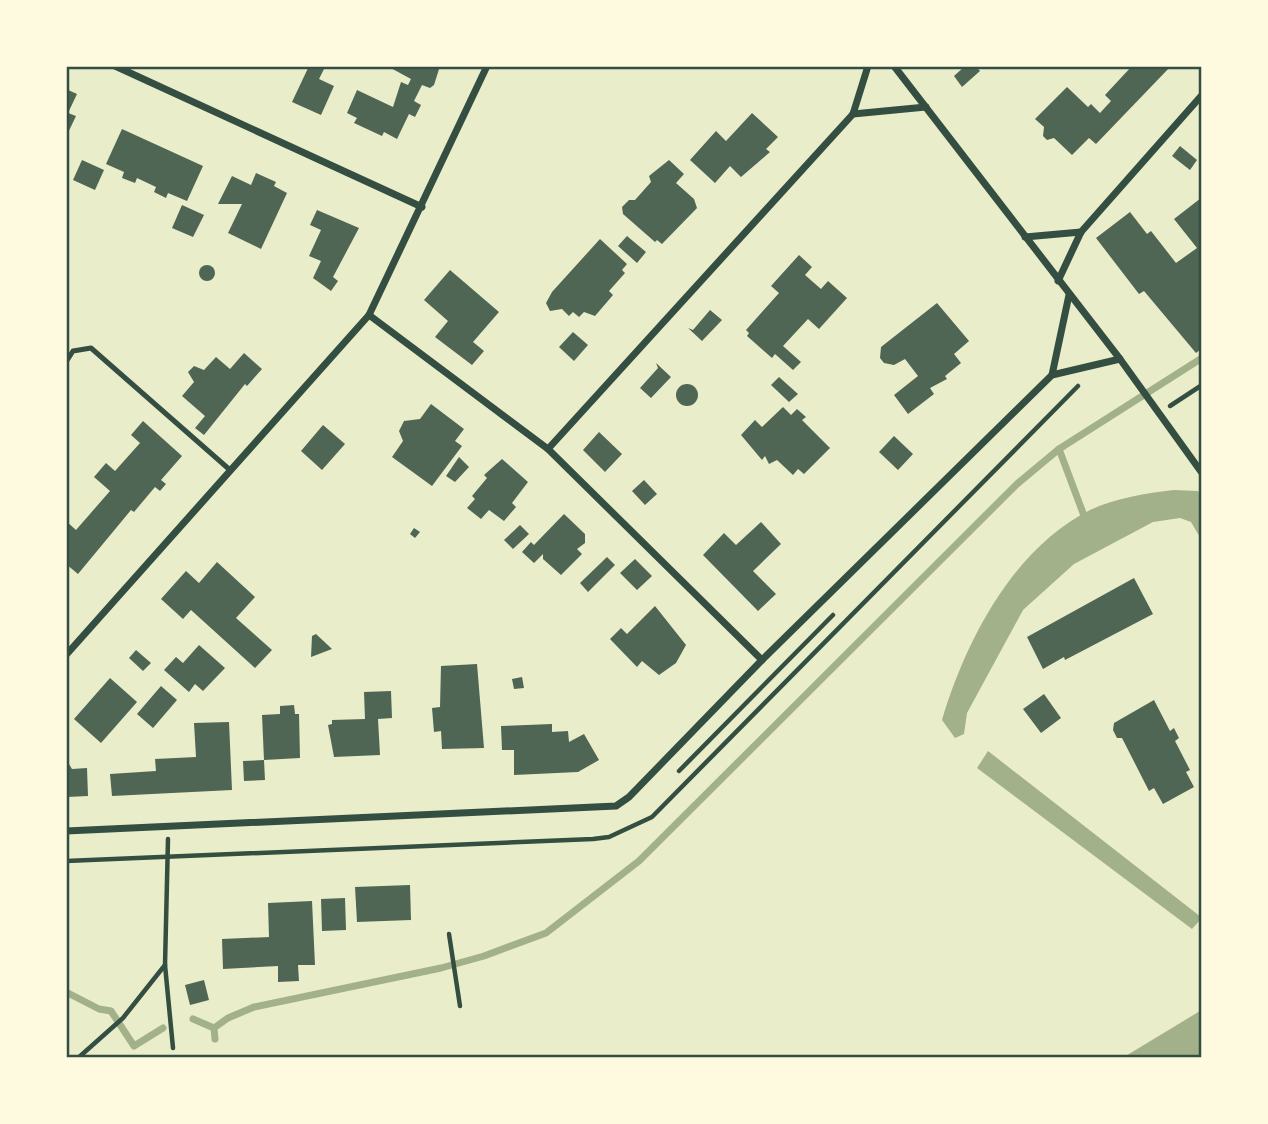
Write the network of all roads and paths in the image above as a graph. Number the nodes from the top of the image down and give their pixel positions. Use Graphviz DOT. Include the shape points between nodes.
graph roads {
  1 [pos="115,66"];
  2 [pos="487,66"];
  3 [pos="869,66"];
  4 [pos="894,66"];
  5 [pos="1202,94"];
  6 [pos="926,107"];
  7 [pos="853,114"];
  8 [pos="422,207"];
  9 [pos="1080,232"];
  10 [pos="1024,237"];
  11 [pos="1058,281"];
  12 [pos="1069,295"];
  13 [pos="369,315"];
  14 [pos="1120,359"];
  15 [pos="66,362"];
  16 [pos="1052,375"];
  17 [pos="1091,382"];
  18 [pos="1078,385"];
  19 [pos="1202,385"];
  20 [pos="1068,387"];
  21 [pos="1160,413"];
  22 [pos="548,449"];
  23 [pos="230,470"];
  24 [pos="1202,473"];
  25 [pos="836,612"];
  26 [pos="66,654"];
  27 [pos="762,660"];
  28 [pos="673,778"];
  29 [pos="168,827"];
  30 [pos="66,831"];
  31 [pos="182,840"];
  32 [pos="155,841"];
  33 [pos="168,841"];
  34 [pos="167,857"];
  35 [pos="66,861"];
  36 [pos="449,934"];
  37 [pos="165,965"];
  38 [pos="460,1006"];
  39 [pos="173,1048"];
  40 [pos="78,1058"];
  1 -- 8 [label="street"];
  2 -- 8 [label="street"];
  3 -- 7 [label="street"];
  4 -- 6 [label="street"];
  5 -- 9 [label="street"];
  6 -- 7 [label="street"];
  6 -- 10 [label="street"];
  7 -- 22 [label="street"];
  8 -- 13 [label="street"];
  9 -- 10 [label="street"];
  9 -- 11 [label="street"];
  10 -- 11 [label="street"];
  11 -- 12 [label="street"];
  12 -- 14 [label="street"];
  12 -- 16 [label="street"];
  13 -- 22 [label="street"];
  13 -- 23 [label="street"];
  14 -- 16 [label="street"];
  14 -- 21 [label="street"];
  15 -- 23 [label="lane" via="73,351 91,348"];
  16 -- 27 [label="street"];
  17 -- 18 [label="path"];
  18 -- 20 [label="path"];
  18 -- 34 [label="path" via="652,817 609,837 593,839"];
  19 -- 21 [label="path"];
  21 -- 24 [label="street"];
  22 -- 27 [label="street"];
  23 -- 26 [label="street"];
  25 -- 28 [label="path"];
  27 -- 29 [label="street" via="616,806"];
  29 -- 30 [label="street"];
  29 -- 33 [label="path"];
  31 -- 33 [label="path"];
  32 -- 33 [label="path"];
  33 -- 34 [label="path"];
  34 -- 35 [label="path"];
  34 -- 37 [label="path"];
  36 -- 38 [label="path"];
  37 -- 39 [label="path"];
  37 -- 40 [label="path" via="123,1018"];
}
